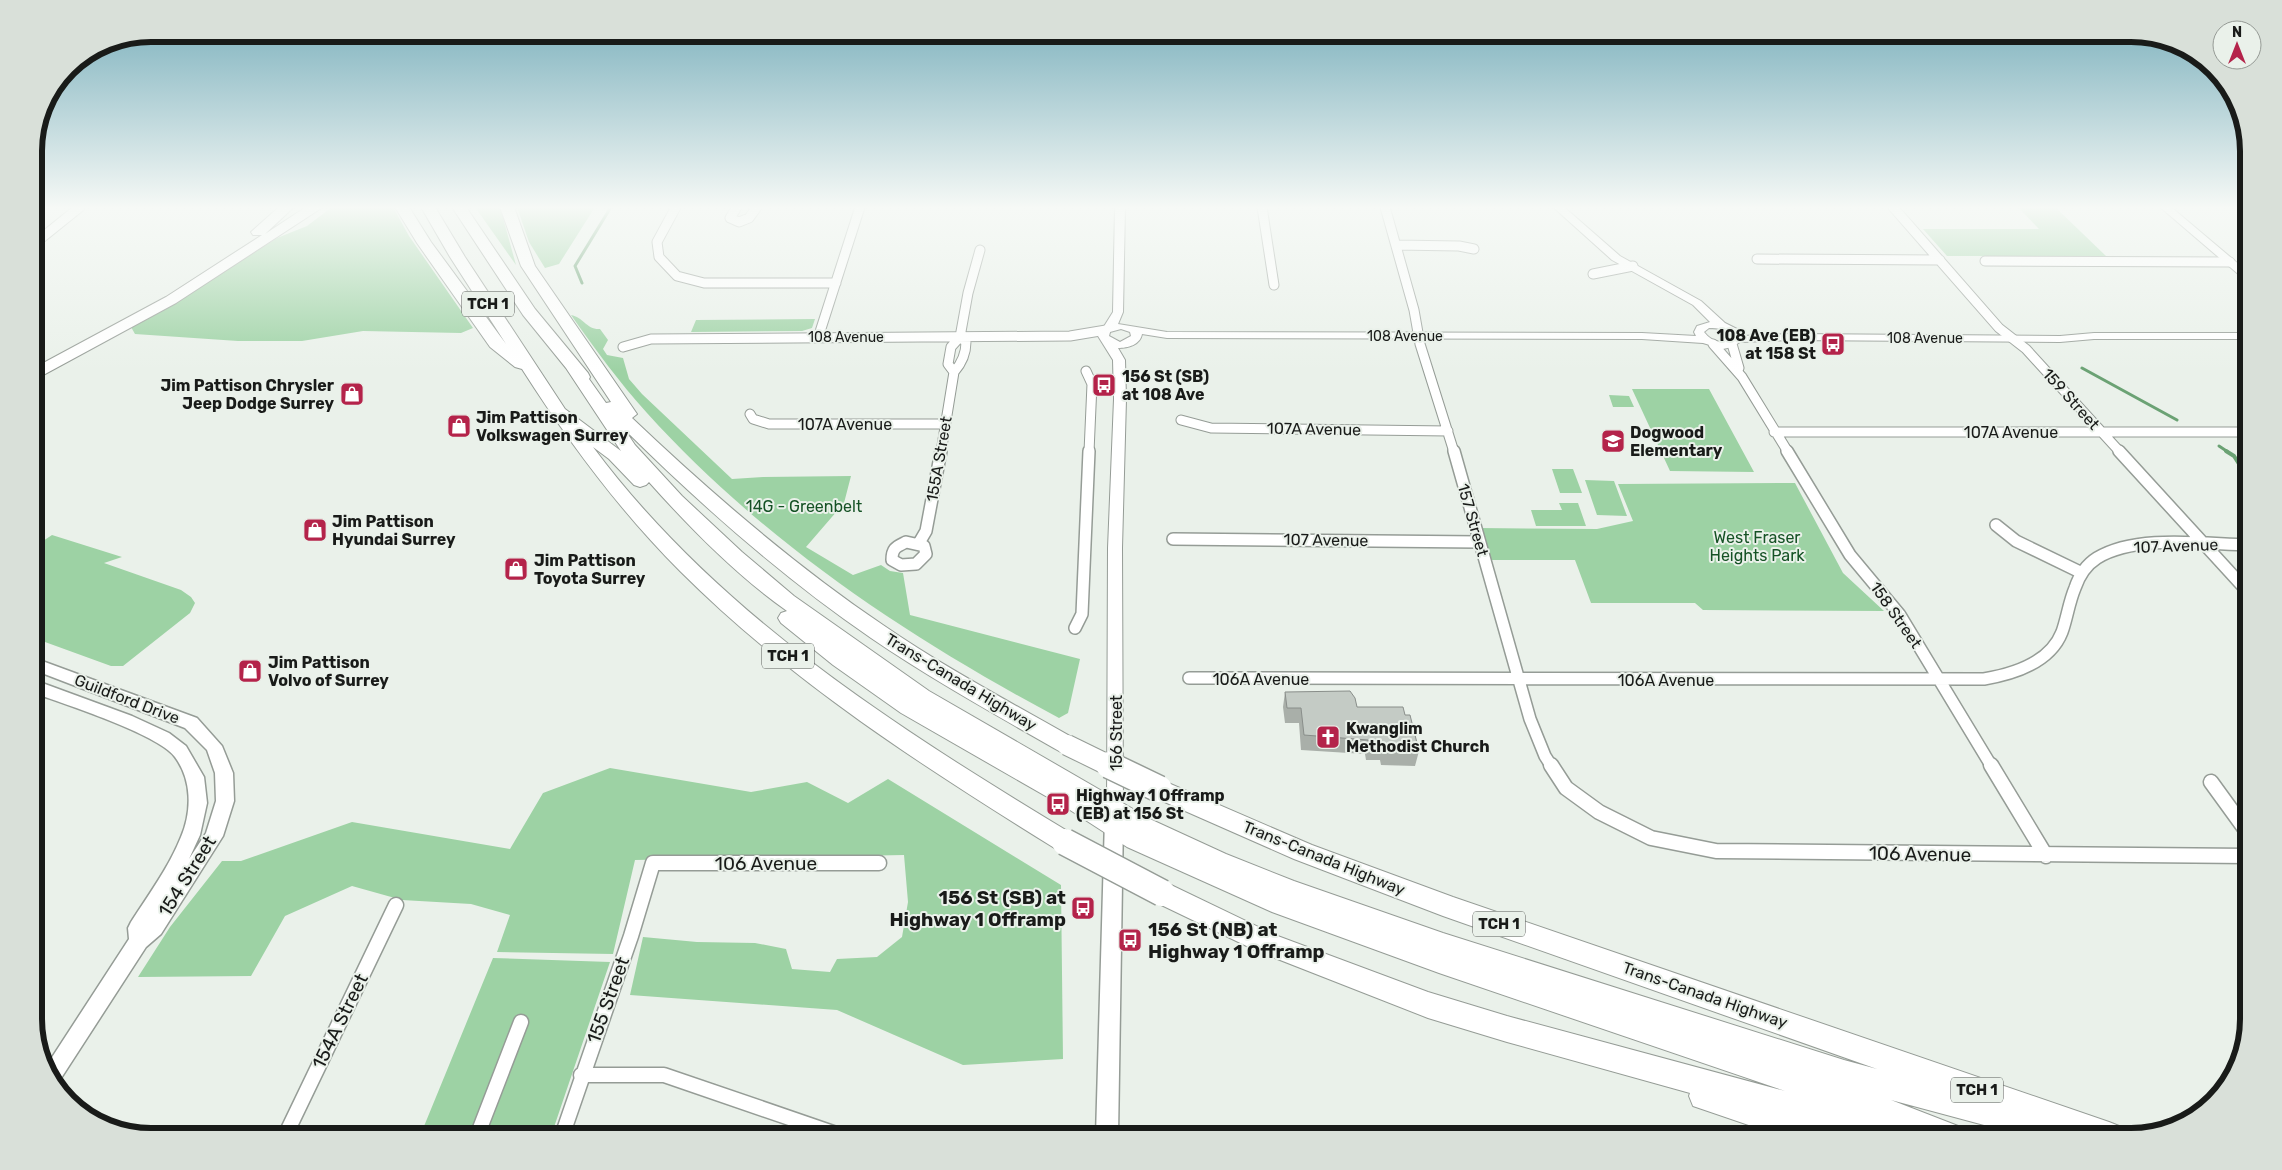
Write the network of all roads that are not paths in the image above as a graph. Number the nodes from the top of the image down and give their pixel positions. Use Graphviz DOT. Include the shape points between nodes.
graph roads {
  1 [pos="215,262"];
  2 [pos="231,262"];
  3 [pos="437,262"];
  4 [pos="459,262"];
  5 [pos="496,262"];
  6 [pos="526,262"];
  7 [pos="663,262"];
  8 [pos="843,262"];
  9 [pos="977,262"];
  10 [pos="1119,262"];
  11 [pos="1270,262"];
  12 [pos="1401,262"];
  13 [pos="1623,262"];
  14 [pos="1626,262"];
  15 [pos="1941,262"];
  16 [pos="2132,262"];
  17 [pos="2230,262"];
  18 [pos="1629,265"];
  19 [pos="2239,270"];
  20 [pos="1593,274"];
  21 [pos="836,283"];
  22 [pos="1274,285"];
  23 [pos="1686,297"];
  24 [pos="1118,312"];
  25 [pos="1701,328"];
  26 [pos="1132,335"];
  27 [pos="1731,335"];
  28 [pos="1108,336"];
  29 [pos="1418,336"];
  30 [pos="1642,336"];
  31 [pos="2239,336"];
  32 [pos="960,337"];
  33 [pos="818,338"];
  34 [pos="2012,338"];
  35 [pos="2060,338"];
  36 [pos="1709,342"];
  37 [pos="2239,343"];
  38 [pos="623,347"];
  39 [pos="43,356"];
  40 [pos="1119,360"];
  41 [pos="573,369"];
  42 [pos="43,370"];
  43 [pos="1086,371"];
  44 [pos="531,372"];
  45 [pos="954,372"];
  46 [pos="1742,377"];
  47 [pos="560,413"];
  48 [pos="750,414"];
  49 [pos="1180,420"];
  50 [pos="945,424"];
  51 [pos="1448,430"];
  52 [pos="1774,432"];
  53 [pos="2102,432"];
  54 [pos="2239,432"];
  55 [pos="646,441"];
  56 [pos="1996,525"];
  57 [pos="1173,539"];
  58 [pos="1480,542"];
  59 [pos="919,543"];
  60 [pos="2204,544"];
  61 [pos="2239,545"];
  62 [pos="2080,572"];
  63 [pos="2240,583"];
  64 [pos="1075,628"];
  65 [pos="43,667"];
  66 [pos="1189,678"];
  67 [pos="1518,680"];
  68 [pos="1939,680"];
  69 [pos="43,689"];
  70 [pos="224,773"];
  71 [pos="195,777"];
  72 [pos="2211,782"];
  73 [pos="1599,812"];
  74 [pos="1114,818"];
  75 [pos="2240,822"];
  76 [pos="2046,856"];
  77 [pos="2240,856"];
  78 [pos="653,863"];
  79 [pos="880,863"];
  80 [pos="396,905"];
  81 [pos="138,940"];
  82 [pos="521,1022"];
  83 [pos="1507,1029"];
  84 [pos="56,1071"];
  85 [pos="581,1075"];
  86 [pos="289,1128"];
  87 [pos="480,1128"];
  88 [pos="564,1128"];
  89 [pos="816,1128"];
  90 [pos="1107,1128"];
  91 [pos="1799,1128"];
  92 [pos="1866,1128"];
  93 [pos="1927,1128"];
  94 [pos="2048,1128"];
  95 [pos="2086,1128"];
  1 -- 39 [label="highway"];
  2 -- 42 [label="highway" via="171,300"];
  3 -- 44 [label="highway" via="496,344"];
  4 -- 44 [label="highway, TCH 1"];
  5 -- 41 [label="highway, Trans-Canada Highway / TCH 1"];
  6 -- 55 [label="highway"];
  7 -- 21 [label="street" via="677,276 704,283"];
  8 -- 21 [label="street"];
  9 -- 32 [label="street, 155A Street"];
  10 -- 24 [label="street"];
  11 -- 22 [label="street"];
  12 -- 29 [label="street, 157 Street"];
  13 -- 18 [label="street"];
  14 -- 18 [label="street"];
  15 -- 34 [label="street, 159 Street" via="1999,328"];
  16 -- 17 [label="street"];
  17 -- 19 [label="street"];
  18 -- 20 [label="street"];
  18 -- 23 [label="street"];
  21 -- 33 [label="street"];
  23 -- 25 [label="street" via="1702,316"];
  23 -- 27 [label="street" via="1701,305"];
  24 -- 26 [label="street"];
  24 -- 28 [label="street"];
  25 -- 27 [label="street, 108 Avenue"];
  25 -- 30 [label="street, 108 Avenue"];
  25 -- 36 [label="street" via="1700,335"];
  26 -- 28 [label="street"];
  26 -- 28 [label="street" via="1117,345"];
  26 -- 29 [label="street, 108 Avenue"];
  26 -- 40 [label="street"];
  27 -- 34 [label="street, 108 Avenue"];
  27 -- 36 [label="street, 108 Avenue"];
  27 -- 46 [label="street, 158 Street"];
  28 -- 32 [label="street, 108 Avenue"];
  28 -- 40 [label="street"];
  29 -- 30 [label="street, 108 Avenue"];
  29 -- 51 [label="street, 157 Street"];
  30 -- 36 [label="street, 108 Avenue"];
  31 -- 35 [label="street, 108 Avenue"];
  32 -- 33 [label="street, 108 Avenue"];
  32 -- 45 [label="street, 155A Street" via="950,347 948,364"];
  32 -- 45 [label="street, 155A Street" via="966,342 966,347 962,363"];
  33 -- 38 [label="street, 108 Avenue" via="651,339"];
  34 -- 35 [label="street, 108 Avenue"];
  34 -- 53 [label="street, 159 Street" via="2026,349"];
  35 -- 37 [label="street, 108 Avenue" via="2100,342"];
  36 -- 46 [label="street, 158 Street"];
  40 -- 74 [label="street, 156 Street"];
  41 -- 55 [label="highway, Trans-Canada Highway / TCH 1"];
  41 -- 74 [label="highway" via="629,449 675,500 787,600 921,697"];
  43 -- 64 [label="street" via="1092,384 1082,614"];
  44 -- 47 [label="highway, TCH 1"];
  45 -- 50 [label="street, 155A Street"];
  46 -- 52 [label="street, 158 Street"];
  47 -- 74 [label="highway" via="616,455 723,563 840,659 909,707 1078,803"];
  47 -- 83 [label="highway, TCH 1, bridge" via="640,517 746,623 880,725 952,774 1066,842 1266,943 1428,1005"];
  48 -- 50 [label="street, 107A Avenue" via="753,419 769,424"];
  49 -- 51 [label="street, 107A Avenue" via="1211,428"];
  50 -- 59 [label="street, 155A Street" via="926,531"];
  51 -- 58 [label="street, 157 Street"];
  52 -- 53 [label="street, 107A Avenue"];
  52 -- 68 [label="street, 158 Street" via="1850,555 1900,615"];
  53 -- 54 [label="street, 107A Avenue"];
  53 -- 60 [label="street, 159 Street"];
  55 -- 95 [label="highway, Trans-Canada Highway / TCH 1, bridge" via="759,544 876,631 942,674 1068,744 1159,789 1303,852 1452,908"];
  56 -- 62 [label="street" via="2016,541"];
  57 -- 58 [label="street, 107 Avenue"];
  58 -- 67 [label="street, 157 Street"];
  60 -- 61 [label="street, 107 Avenue"];
  60 -- 62 [label="street, 107 Avenue" via="2128,547 2098,557"];
  60 -- 63 [label="street, 159 Street"];
  62 -- 68 [label="street, 106A Avenue" via="2062,634 2043,658 2013,673 1993,678"];
  65 -- 70 [label="main road, Guildford Drive" via="191,723 214,746"];
  66 -- 67 [label="street, 106A Avenue"];
  67 -- 68 [label="street, 106A Avenue"];
  67 -- 73 [label="street, 157 Street" via="1545,756 1566,788"];
  68 -- 76 [label="street, 158 Street"];
  69 -- 71 [label="main road, Guildford Drive" via="163,738 180,751"];
  70 -- 81 [label="main road, 154 Street" via="225,801 214,836 154,928"];
  71 -- 81 [label="main road, 154 Street" via="198,804 191,835 175,869 138,928"];
  72 -- 75 [label="street"];
  73 -- 76 [label="street, 106 Avenue" via="1651,838 1716,851"];
  74 -- 90 [label="main road, 156 Street"];
  74 -- 93 [label="highway" via="1136,840 1281,904"];
  74 -- 94 [label="highway" via="1144,827 1288,890 1443,945 1844,1074"];
  76 -- 77 [label="street, 106 Avenue"];
  78 -- 79 [label="street, 106 Avenue"];
  78 -- 85 [label="street, 155 Street" via="631,936"];
  80 -- 86 [label="street, 154A Street"];
  81 -- 84 [label="main road, 154 Street"];
  82 -- 87 [label="street"];
  83 -- 91 [label="highway"];
  83 -- 92 [label="highway, TCH 1"];
  85 -- 88 [label="street, 155 Street"];
  85 -- 89 [label="street" via="664,1075"];
}
